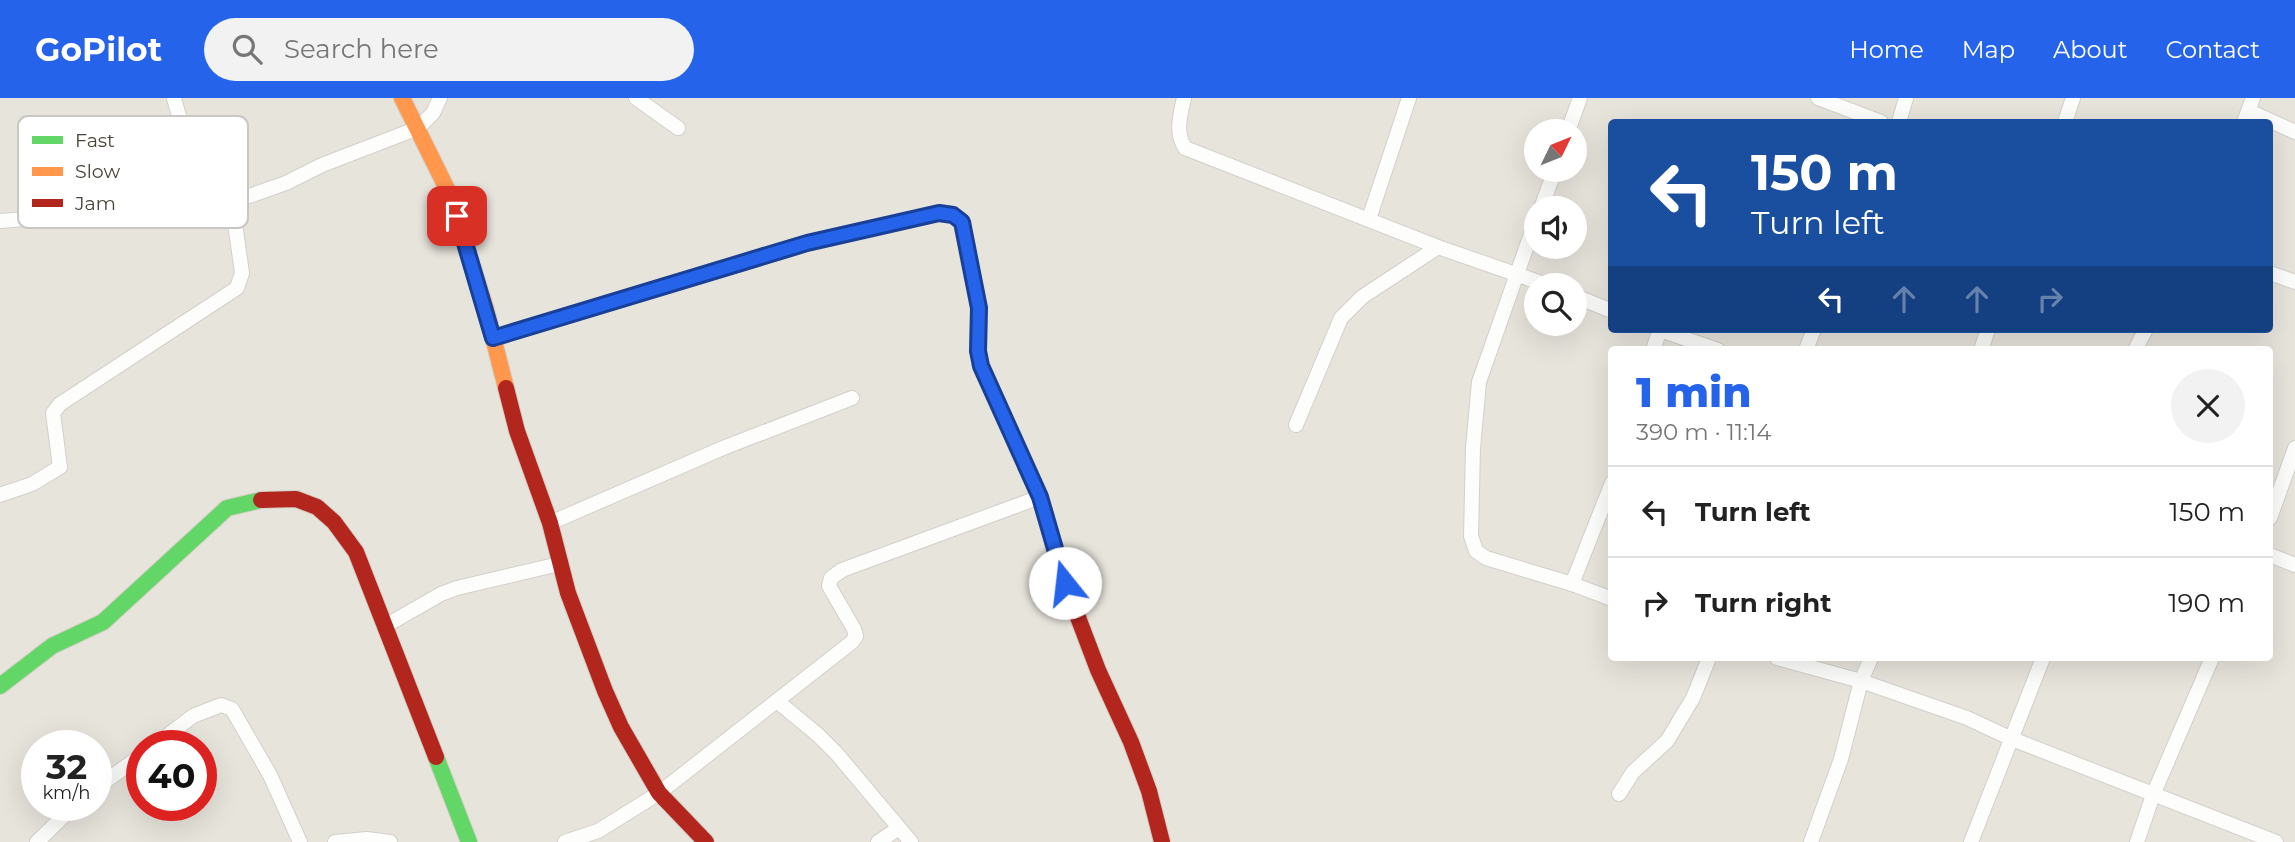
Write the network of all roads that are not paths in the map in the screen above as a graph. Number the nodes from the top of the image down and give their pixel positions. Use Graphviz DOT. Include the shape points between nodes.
graph roads {
  1 [pos="174,98"];
  2 [pos="402,98"];
  3 [pos="440,98"];
  4 [pos="636,98"];
  5 [pos="1184,98"];
  6 [pos="1409,98"];
  7 [pos="1580,98"];
  8 [pos="1818,98"];
  9 [pos="1906,98"];
  10 [pos="2073,98"];
  11 [pos="2249,111"];
  12 [pos="179,116"];
  13 [pos="1572,119"];
  14 [pos="1873,119"];
  15 [pos="1900,119"];
  16 [pos="2066,119"];
  17 [pos="2267,119"];
  18 [pos="2273,122"];
  19 [pos="418,128"];
  20 [pos="678,128"];
  21 [pos="2295,132"];
  22 [pos="248,196"];
  23 [pos="18,219"];
  24 [pos="1369,219"];
  25 [pos="0,221"];
  26 [pos="236,228"];
  27 [pos="1438,247"];
  28 [pos="1524,254"];
  29 [pos="1517,274"];
  30 [pos="2273,274"];
  31 [pos="1524,277"];
  32 [pos="2295,282"];
  33 [pos="1587,301"];
  34 [pos="1608,309"];
  35 [pos="1670,333"];
  36 [pos="493,338"];
  37 [pos="1707,346"];
  38 [pos="852,398"];
  39 [pos="1296,425"];
  40 [pos="2295,448"];
  41 [pos="1608,493"];
  42 [pos="0,495"];
  43 [pos="1040,497"];
  44 [pos="2273,510"];
  45 [pos="550,523"];
  46 [pos="2273,556"];
  47 [pos="559,564"];
  48 [pos="2295,565"];
  49 [pos="1572,584"];
  50 [pos="1608,598"];
  51 [pos="385,626"];
  52 [pos="1708,661"];
  53 [pos="1788,661"];
  54 [pos="1870,661"];
  55 [pos="2042,661"];
  56 [pos="2211,661"];
  57 [pos="1861,681"];
  58 [pos="0,685"];
  59 [pos="777,701"];
  60 [pos="175,730"];
  61 [pos="2012,739"];
  62 [pos="659,793"];
  63 [pos="1619,793"];
  64 [pos="2153,795"];
  65 [pos="59,821"];
  66 [pos="899,828"];
  67 [pos="37,842"];
  68 [pos="300,842"];
  69 [pos="335,842"];
  70 [pos="390,842"];
  71 [pos="468,842"];
  72 [pos="565,842"];
  73 [pos="706,842"];
  74 [pos="878,842"];
  75 [pos="911,842"];
  76 [pos="1162,842"];
  77 [pos="1811,842"];
  78 [pos="1971,842"];
  79 [pos="2137,842"];
  80 [pos="2276,842"];
  1 -- 12 [label="street"];
  2 -- 19 [label="street"];
  3 -- 19 [label="street"];
  4 -- 20 [label="street"];
  5 -- 24 [label="street" via="1179,138 1185,148"];
  6 -- 24 [label="street"];
  7 -- 13 [label="street"];
  8 -- 14 [label="street"];
  9 -- 15 [label="street"];
  10 -- 16 [label="street"];
  11 -- 17 [label="street"];
  18 -- 21 [label="street"];
  19 -- 22 [label="street"];
  19 -- 36 [label="street" via="453,205"];
  23 -- 25 [label="street"];
  24 -- 27 [label="street"];
  26 -- 42 [label="street" via="242,273 237,288 60,404 53,413 60,467 32,484"];
  27 -- 29 [label="street"];
  27 -- 39 [label="street" via="1362,297 1341,318"];
  28 -- 29 [label="street"];
  29 -- 31 [label="street"];
  29 -- 49 [label="street" via="1479,382 1471,536 1476,551 1486,558"];
  30 -- 32 [label="street"];
  33 -- 34 [label="street"];
  35 -- 37 [label="street"];
  36 -- 43 [label="street" via="807,243 939,213 953,215 962,222 979,308 981,366"];
  36 -- 45 [label="street" via="517,431"];
  38 -- 45 [label="street"];
  40 -- 44 [label="street"];
  41 -- 49 [label="street"];
  43 -- 59 [label="street" via="831,578 829,586 856,636"];
  43 -- 76 [label="street" via="1065,583 1131,742"];
  45 -- 47 [label="street"];
  46 -- 48 [label="street"];
  47 -- 51 [label="street" via="457,588"];
  47 -- 62 [label="street" via="610,703"];
  49 -- 50 [label="street"];
  51 -- 58 [label="street" via="356,552 336,523 315,506 295,499 247,501 227,508 103,622 52,646"];
  51 -- 71 [label="street"];
  52 -- 63 [label="street" via="1693,698 1667,741 1633,772"];
  53 -- 57 [label="street"];
  54 -- 57 [label="street"];
  55 -- 61 [label="street"];
  56 -- 64 [label="street"];
  57 -- 61 [label="street"];
  57 -- 77 [label="street"];
  59 -- 62 [label="street"];
  59 -- 66 [label="street" via="837,754"];
  60 -- 68 [label="street" via="193,716 221,705 232,709 270,775"];
  61 -- 64 [label="street"];
  61 -- 78 [label="street"];
  62 -- 72 [label="street" via="598,831"];
  62 -- 73 [label="street"];
  64 -- 79 [label="street"];
  64 -- 80 [label="street"];
  65 -- 67 [label="street"];
  66 -- 74 [label="street"];
  66 -- 75 [label="street"];
  69 -- 70 [label="street"];
}
